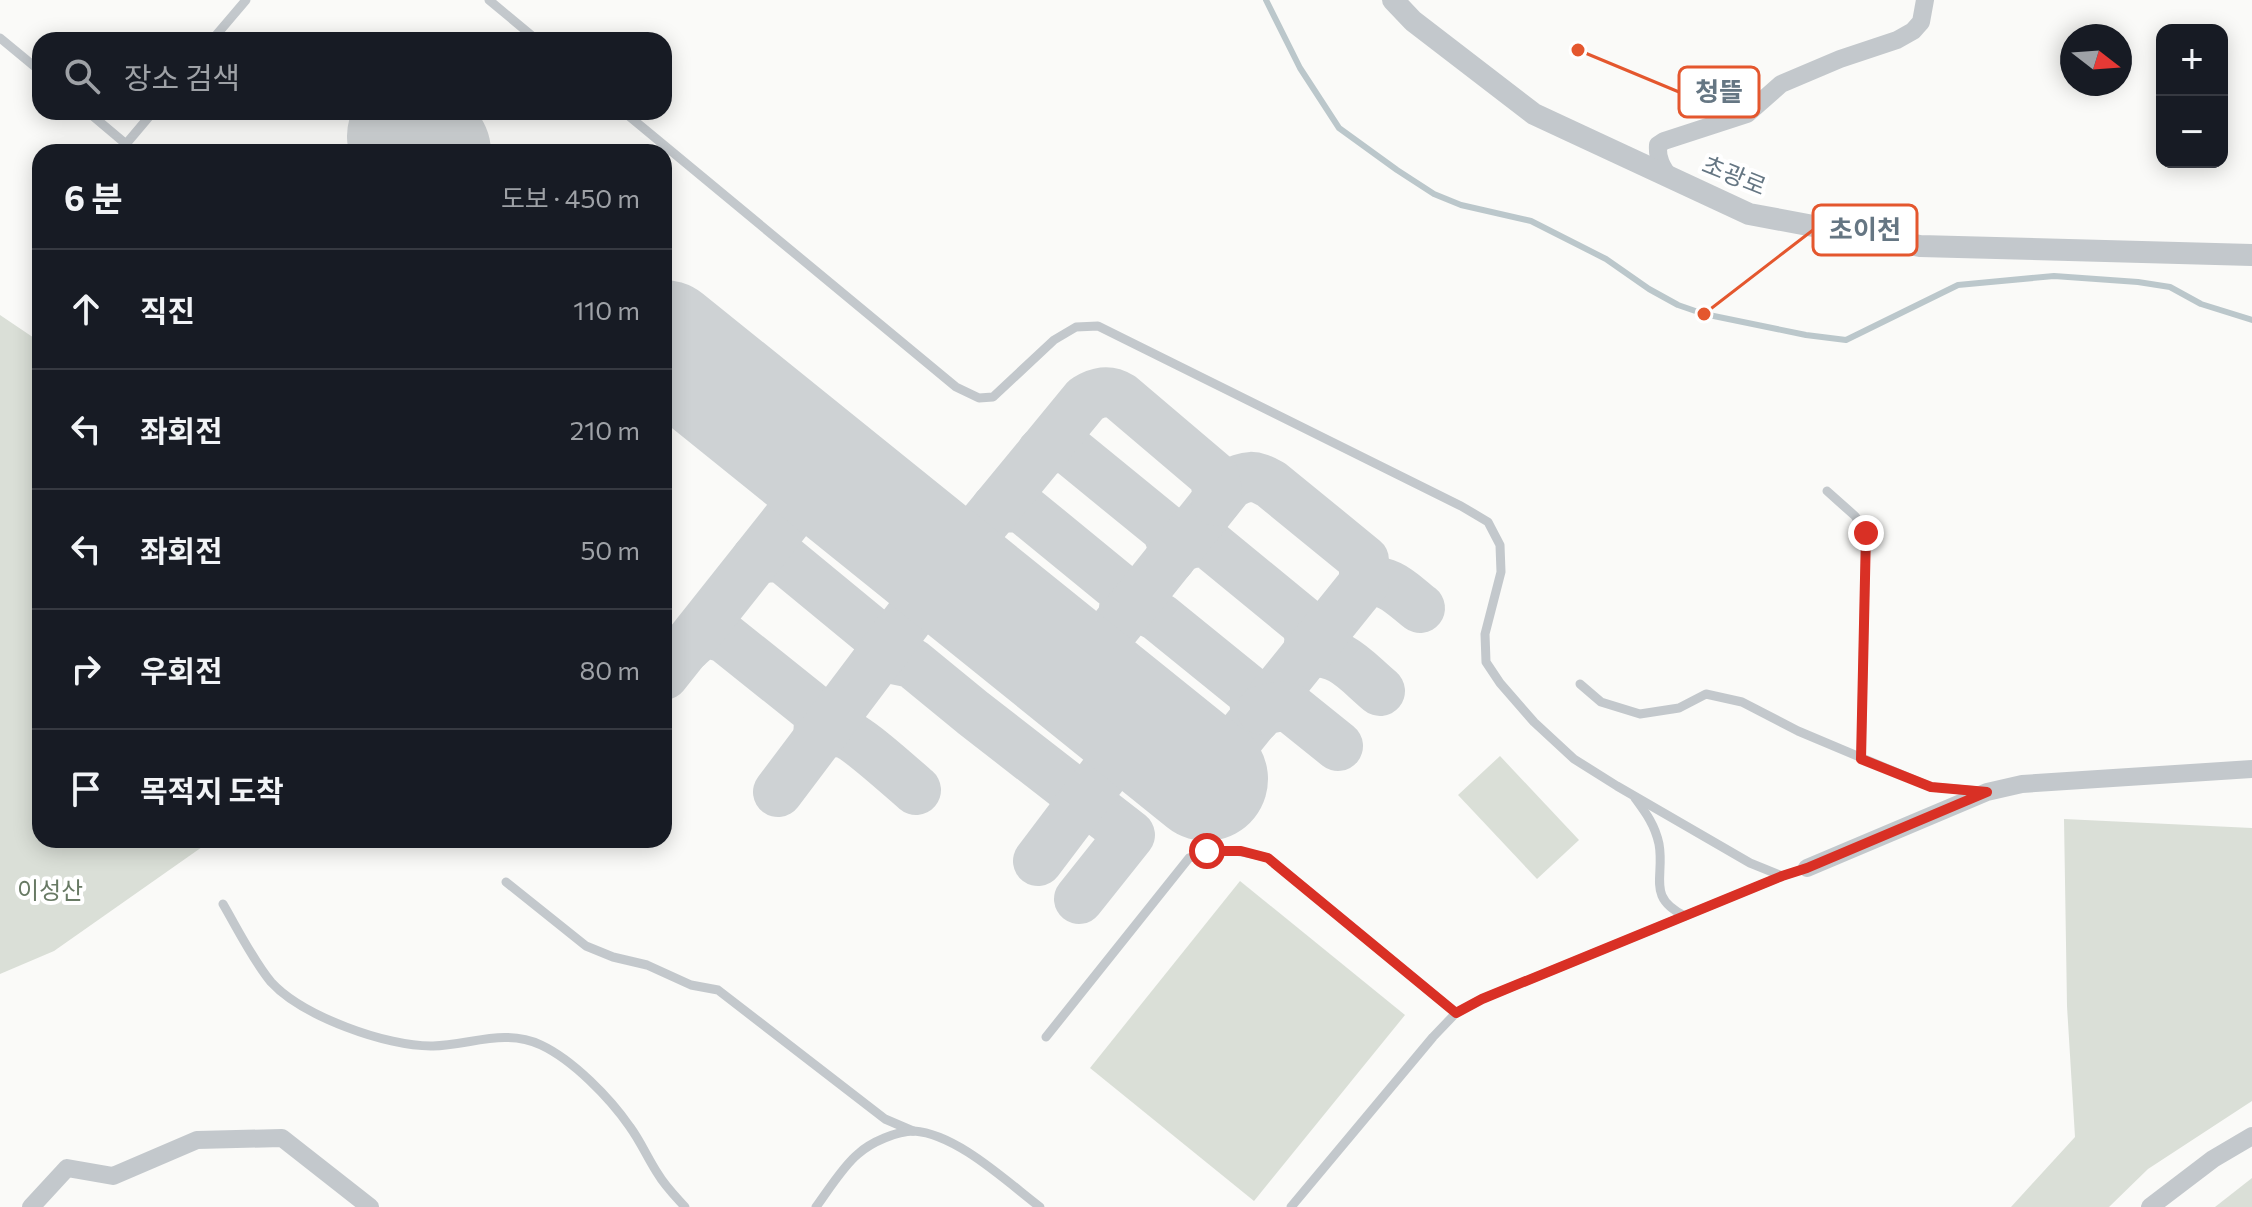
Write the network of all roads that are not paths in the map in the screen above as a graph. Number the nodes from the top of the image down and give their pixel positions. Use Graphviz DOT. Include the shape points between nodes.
graph roads {
  1 [pos="246,0"];
  2 [pos="489,0"];
  3 [pos="1393,0"];
  4 [pos="1925,0"];
  5 [pos="219,32"];
  6 [pos="527,32"];
  7 [pos="0,38"];
  8 [pos="32,64"];
  9 [pos="98,120"];
  10 [pos="146,120"];
  11 [pos="634,120"];
  12 [pos="126,144"];
  13 [pos="126,144"];
  14 [pos="663,144"];
  15 [pos="672,152"];
  16 [pos="1670,178"];
  17 [pos="2252,255"];
  18 [pos="1827,491"];
  19 [pos="1580,684"];
  20 [pos="1861,759"];
  21 [pos="2252,769"];
  22 [pos="1987,792"];
  23 [pos="1633,795"];
  24 [pos="1807,868"];
  25 [pos="1782,876"];
  26 [pos="506,882"];
  27 [pos="223,904"];
  28 [pos="1685,916"];
  29 [pos="1456,1013"];
  30 [pos="1046,1037"];
  31 [pos="913,1131"];
  32 [pos="2252,1136"];
  33 [pos="31,1207"];
  34 [pos="370,1207"];
  35 [pos="685,1207"];
  36 [pos="816,1207"];
  37 [pos="1040,1207"];
  38 [pos="1291,1207"];
  39 [pos="2150,1207"];
  1 -- 5 [label="lane"];
  2 -- 6 [label="lane"];
  3 -- 16 [label="street, 초광로" via="1534,114"];
  4 -- 16 [label="street" via="1921,22 1897,40 1781,84 1747,114 1658,145 1661,167"];
  7 -- 8 [label="lane"];
  9 -- 13 [label="lane"];
  10 -- 12 [label="lane"];
  11 -- 14 [label="lane"];
  15 -- 23 [label="lane" via="956,387 979,398 993,397 1054,340 1076,327 1098,326 1488,522 1500,545 1501,572 1485,634 1486,662 1564,750"];
  16 -- 17 [label="street, 초광로" via="1749,214 1920,246"];
  18 -- 20 [label="lane" via="1866,533"];
  19 -- 20 [label="lane" via="1601,702 1640,714 1679,708 1706,694 1742,702"];
  20 -- 22 [label="lane" via="1931,787"];
  21 -- 22 [label="street" via="2022,784"];
  22 -- 24 [label="street"];
  23 -- 25 [label="lane"];
  23 -- 28 [label="lane" via="1654,825 1660,893 1666,904"];
  24 -- 25 [label="lane"];
  25 -- 28 [label="lane"];
  26 -- 31 [label="lane" via="586,946 718,990 885,1119"];
  27 -- 35 [label="lane" via="269,979 322,1017 415,1045 526,1039 561,1057 630,1126 660,1178"];
  28 -- 29 [label="lane"];
  29 -- 30 [label="lane" via="1268,858 1207,851 1189,858"];
  29 -- 38 [label="lane"];
  31 -- 36 [label="lane" via="857,1154"];
  31 -- 37 [label="lane" via="970,1154"];
  32 -- 39 [label="street"];
  33 -- 34 [label="street" via="67,1168 113,1176 197,1140 282,1138"];
}
